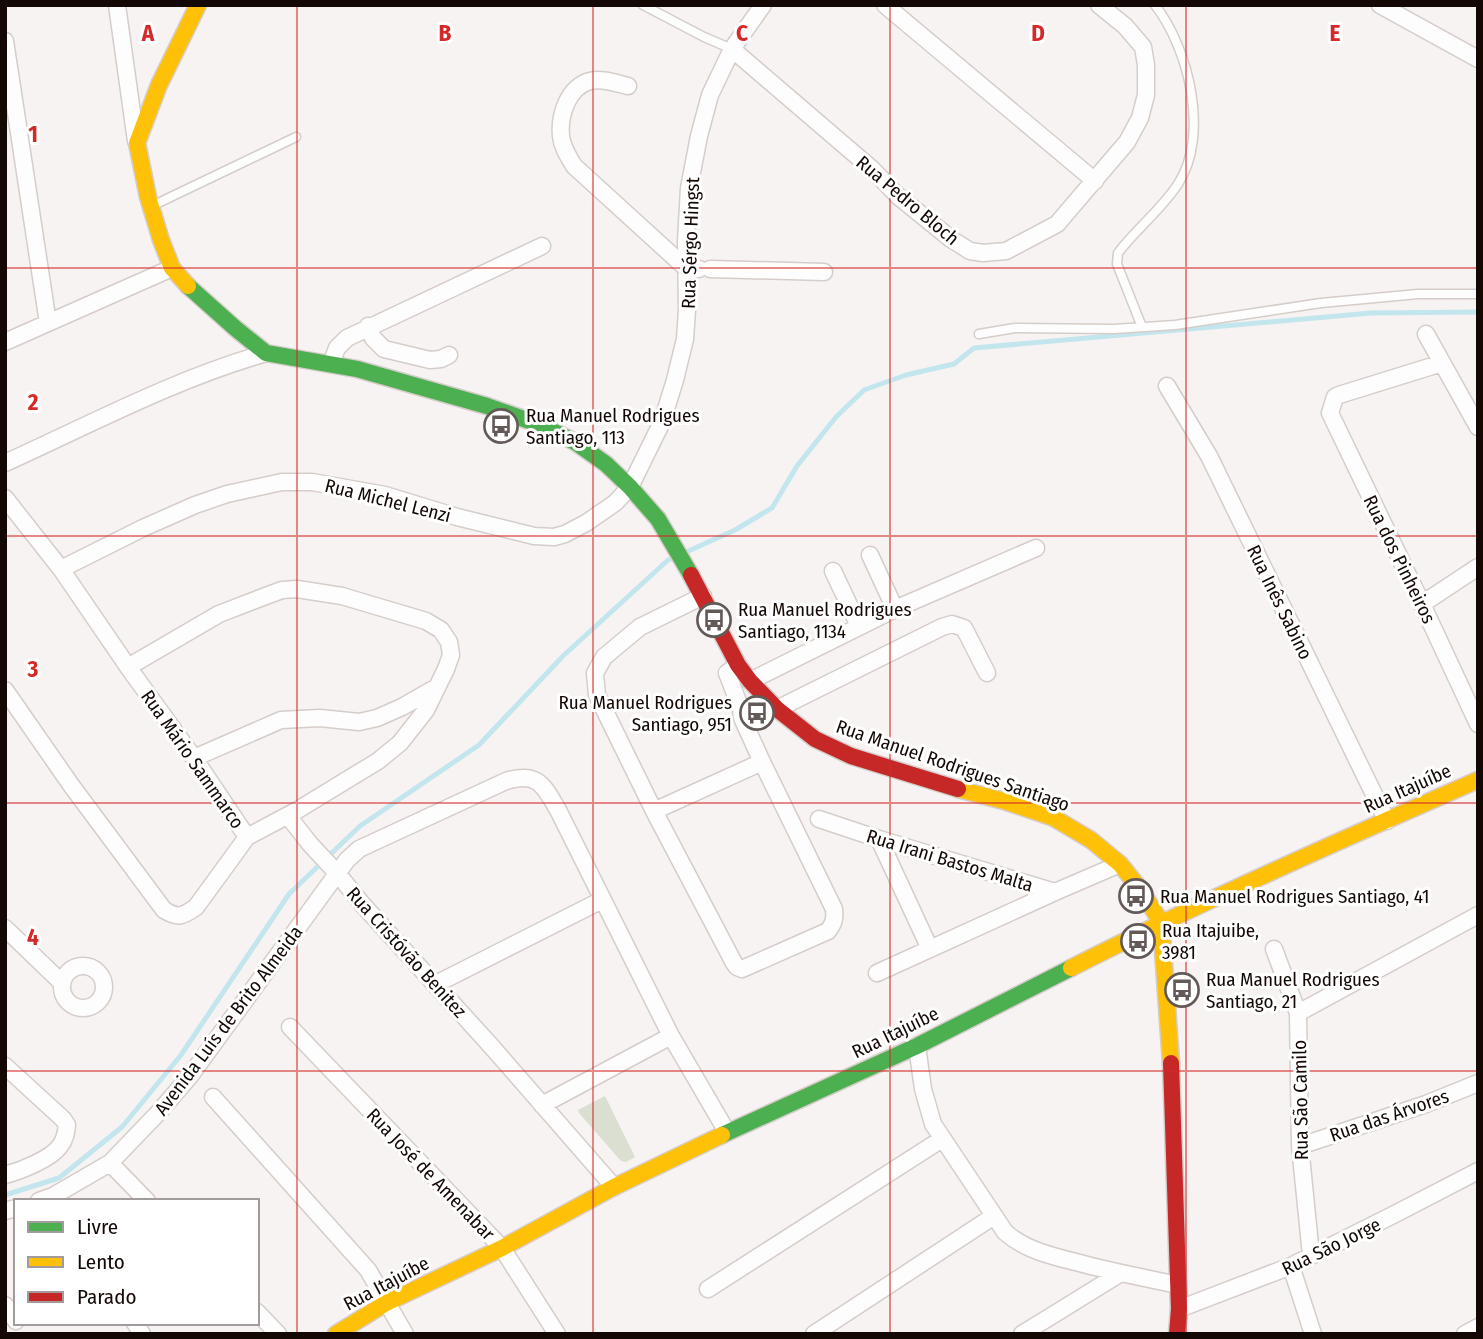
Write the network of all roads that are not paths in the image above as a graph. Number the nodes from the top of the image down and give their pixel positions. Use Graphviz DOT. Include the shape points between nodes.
graph roads {
  1 [pos="117,5"];
  2 [pos="198,5"];
  3 [pos="643,5"];
  4 [pos="763,5"];
  5 [pos="885,5"];
  6 [pos="1099,5"];
  7 [pos="1155,5"];
  8 [pos="1380,5"];
  9 [pos="5,41"];
  10 [pos="732,49"];
  11 [pos="1478,59"];
  12 [pos="628,86"];
  13 [pos="296,137"];
  14 [pos="137,143"];
  15 [pos="1095,181"];
  16 [pos="151,206"];
  17 [pos="542,246"];
  18 [pos="172,268"];
  19 [pos="698,268"];
  20 [pos="824,272"];
  21 [pos="1478,294"];
  22 [pos="48,323"];
  23 [pos="368,327"];
  24 [pos="1142,327"];
  25 [pos="979,334"];
  26 [pos="1426,334"];
  27 [pos="5,342"];
  28 [pos="266,353"];
  29 [pos="449,355"];
  30 [pos="1442,362"];
  31 [pos="331,364"];
  32 [pos="1167,386"];
  33 [pos="1478,427"];
  34 [pos="5,463"];
  35 [pos="630,487"];
  36 [pos="5,498"];
  37 [pos="1036,548"];
  38 [pos="870,555"];
  39 [pos="1478,567"];
  40 [pos="61,569"];
  41 [pos="833,571"];
  42 [pos="703,596"];
  43 [pos="1422,604"];
  44 [pos="895,609"];
  45 [pos="859,626"];
  46 [pos="738,665"];
  47 [pos="128,667"];
  48 [pos="987,673"];
  49 [pos="750,681"];
  50 [pos="437,687"];
  51 [pos="5,690"];
  52 [pos="777,709"];
  53 [pos="1478,724"];
  54 [pos="194,758"];
  55 [pos="762,762"];
  56 [pos="1478,780"];
  57 [pos="654,811"];
  58 [pos="288,816"];
  59 [pos="819,819"];
  60 [pos="1387,821"];
  61 [pos="247,837"];
  62 [pos="879,839"];
  63 [pos="1120,864"];
  64 [pos="332,868"];
  65 [pos="1055,892"];
  66 [pos="602,900"];
  67 [pos="1478,915"];
  68 [pos="1161,922"];
  69 [pos="5,928"];
  70 [pos="930,949"];
  71 [pos="1274,949"];
  72 [pos="877,973"];
  73 [pos="62,983"];
  74 [pos="436,985"];
  75 [pos="1298,1013"];
  76 [pos="290,1027"];
  77 [pos="671,1036"];
  78 [pos="917,1046"];
  79 [pos="5,1066"];
  80 [pos="1478,1083"];
  81 [pos="213,1097"];
  82 [pos="542,1105"];
  83 [pos="727,1132"];
  84 [pos="942,1139"];
  85 [pos="1300,1146"];
  86 [pos="110,1163"];
  87 [pos="1478,1171"];
  88 [pos="5,1175"];
  89 [pos="614,1187"];
  90 [pos="50,1199"];
  91 [pos="144,1199"];
  92 [pos="994,1216"];
  93 [pos="502,1248"];
  94 [pos="1311,1255"];
  95 [pos="1291,1266"];
  96 [pos="1121,1273"];
  97 [pos="1178,1285"];
  98 [pos="708,1289"];
  99 [pos="386,1303"];
  100 [pos="1179,1309"];
  101 [pos="259,1314"];
  102 [pos="1478,1327"];
  103 [pos="278,1334"];
  104 [pos="336,1334"];
  105 [pos="405,1334"];
  106 [pos="557,1334"];
  107 [pos="814,1334"];
  108 [pos="1022,1334"];
  109 [pos="1177,1334"];
  110 [pos="1312,1334"];
  111 [pos="1465,1334"];
  1 -- 14 [label="street"];
  2 -- 14 [label="main road"];
  3 -- 10 [label="lane"];
  4 -- 10 [label="street, Rua Sérgo Hingst"];
  5 -- 15 [label="street"];
  6 -- 15 [label="street, Rua Pedro Bloch" via="1143,47 1146,95 1127,142"];
  7 -- 24 [label="lane" via="1188,75 1193,141 1179,182 1118,253 1117,264"];
  8 -- 11 [label="street"];
  9 -- 22 [label="street"];
  10 -- 15 [label="street, Rua Pedro Bloch" via="898,196 970,251 1006,251 1031,239 1057,224"];
  10 -- 19 [label="street, Rua Sérgo Hingst" via="710,95 689,188"];
  12 -- 19 [label="street" via="601,80 576,89 563,116 565,151 575,166"];
  13 -- 16 [label="lane"];
  14 -- 16 [label="main road"];
  16 -- 18 [label="main road"];
  17 -- 23 [label="street"];
  18 -- 22 [label="street"];
  18 -- 28 [label="main road"];
  19 -- 20 [label="street"];
  19 -- 35 [label="street, Rua Sérgo Hingst" via="685,339 662,422"];
  21 -- 24 [label="lane" via="1418,293"];
  22 -- 27 [label="street"];
  23 -- 29 [label="street" via="384,349 430,360"];
  23 -- 31 [label="street" via="337,348"];
  24 -- 25 [label="lane" via="1016,328"];
  26 -- 30 [label="street"];
  28 -- 31 [label="main road, Rua Manuel Rodrigues Santiago"];
  28 -- 34 [label="street" via="161,391"];
  30 -- 33 [label="street"];
  30 -- 43 [label="street, Rua dos Pinheiros" via="1339,395 1330,413"];
  31 -- 35 [label="main road, Rua Manuel Rodrigues Santiago" via="538,424 575,442"];
  32 -- 60 [label="street, Rua Inês Sabino" via="1209,456"];
  35 -- 40 [label="street, Rua Michel Lenzi" via="586,523 554,537 457,517 385,495 312,482 282,482 195,505"];
  35 -- 42 [label="main road, Rua Manuel Rodrigues Santiago" via="658,519"];
  36 -- 40 [label="street, Rua Mário Sammarco"];
  37 -- 44 [label="street"];
  38 -- 44 [label="street"];
  39 -- 43 [label="street"];
  40 -- 47 [label="street, Rua Mário Sammarco"];
  41 -- 45 [label="street"];
  42 -- 46 [label="main road, Rua Manuel Rodrigues Santiago"];
  42 -- 57 [label="street" via="640,627 604,657 595,673 597,695"];
  43 -- 53 [label="street, Rua dos Pinheiros"];
  44 -- 45 [label="street"];
  45 -- 49 [label="street"];
  46 -- 49 [label="main road, Rua Manuel Rodrigues Santiago"];
  46 -- 55 [label="street" via="727,673"];
  47 -- 50 [label="street" via="219,614 271,593 296,589 342,596 426,621 441,630 451,655"];
  47 -- 54 [label="street, Rua Mário Sammarco"];
  48 -- 52 [label="street" via="964,628 952,624"];
  49 -- 52 [label="main road, Rua Manuel Rodrigues Santiago"];
  50 -- 54 [label="street" via="377,718 359,722 281,720"];
  50 -- 58 [label="street" via="426,710 400,743"];
  51 -- 61 [label="street, Rua Mário Sammarco" via="71,785 172,915 186,914 196,906"];
  52 -- 63 [label="main road, Rua Manuel Rodrigues Santiago" via="815,739 851,756 1054,818"];
  54 -- 61 [label="street, Rua Mário Sammarco"];
  55 -- 57 [label="street"];
  55 -- 57 [label="street" via="834,909 834,924 828,931 737,967"];
  56 -- 60 [label="main road, Rua Itajuíbe"];
  58 -- 61 [label="street"];
  58 -- 64 [label="street"];
  59 -- 62 [label="street, Rua Irani Bastos Malta"];
  60 -- 68 [label="main road, Rua Itajuíbe"];
  62 -- 65 [label="street, Rua Irani Bastos Malta"];
  62 -- 70 [label="street"];
  63 -- 65 [label="street, Rua Irani Bastos Malta"];
  63 -- 68 [label="main road, Rua Manuel Rodrigues Santiago"];
  64 -- 66 [label="street, Rua Cristóvão Benitez" via="359,849 506,781 529,778 538,780 558,810"];
  64 -- 74 [label="street, Rua Cristóvão Benitez"];
  64 -- 86 [label="street, Avenida Luís de Brito Almeida" via="190,1076"];
  65 -- 70 [label="street"];
  66 -- 74 [label="street"];
  66 -- 77 [label="street, Rua Cristóvão Benitez"];
  67 -- 75 [label="street"];
  68 -- 78 [label="main road, Rua Itajuíbe"];
  68 -- 97 [label="main road, Rua Manuel Rodrigues Santiago" via="1171,1048"];
  69 -- 73 [label="street"];
  70 -- 72 [label="street"];
  71 -- 75 [label="street, Rua São Camilo"];
  74 -- 82 [label="street, Rua Cristóvão Benitez"];
  75 -- 85 [label="street, Rua São Camilo"];
  76 -- 93 [label="street, Rua José de Amenabar"];
  77 -- 82 [label="street"];
  77 -- 83 [label="street, Rua Cristóvão Benitez"];
  78 -- 83 [label="main road, Rua Itajuíbe"];
  78 -- 84 [label="street" via="926,1105"];
  79 -- 88 [label="street" via="67,1125 58,1150"];
  80 -- 85 [label="street, Rua das Árvores"];
  81 -- 99 [label="street" via="368,1270"];
  82 -- 89 [label="street, Rua Cristóvão Benitez"];
  83 -- 89 [label="main road, Rua Itajuíbe"];
  84 -- 92 [label="street"];
  84 -- 98 [label="street"];
  85 -- 94 [label="street, Rua São Camilo"];
  86 -- 90 [label="street, Avenida Luís de Brito Almeida"];
  86 -- 91 [label="street"];
  87 -- 94 [label="street, Rua São Jorge"];
  89 -- 93 [label="main road, Rua Itajuíbe"];
  92 -- 96 [label="street" via="1015,1241"];
  92 -- 107 [label="street"];
  93 -- 99 [label="main road, Rua Itajuíbe"];
  93 -- 106 [label="street, Rua José de Amenabar"];
  94 -- 95 [label="street, Rua São Jorge"];
  95 -- 100 [label="street, Rua São Jorge"];
  95 -- 110 [label="street"];
  96 -- 97 [label="street"];
  96 -- 108 [label="street"];
  97 -- 100 [label="main road, Rua Manuel Rodrigues Santiago"];
  99 -- 104 [label="main road, Rua Itajuíbe"];
  99 -- 105 [label="street"];
  100 -- 109 [label="main road, Rua Manuel Rodrigues Santiago"];
  101 -- 103 [label="street"];
  102 -- 111 [label="street"];
}
